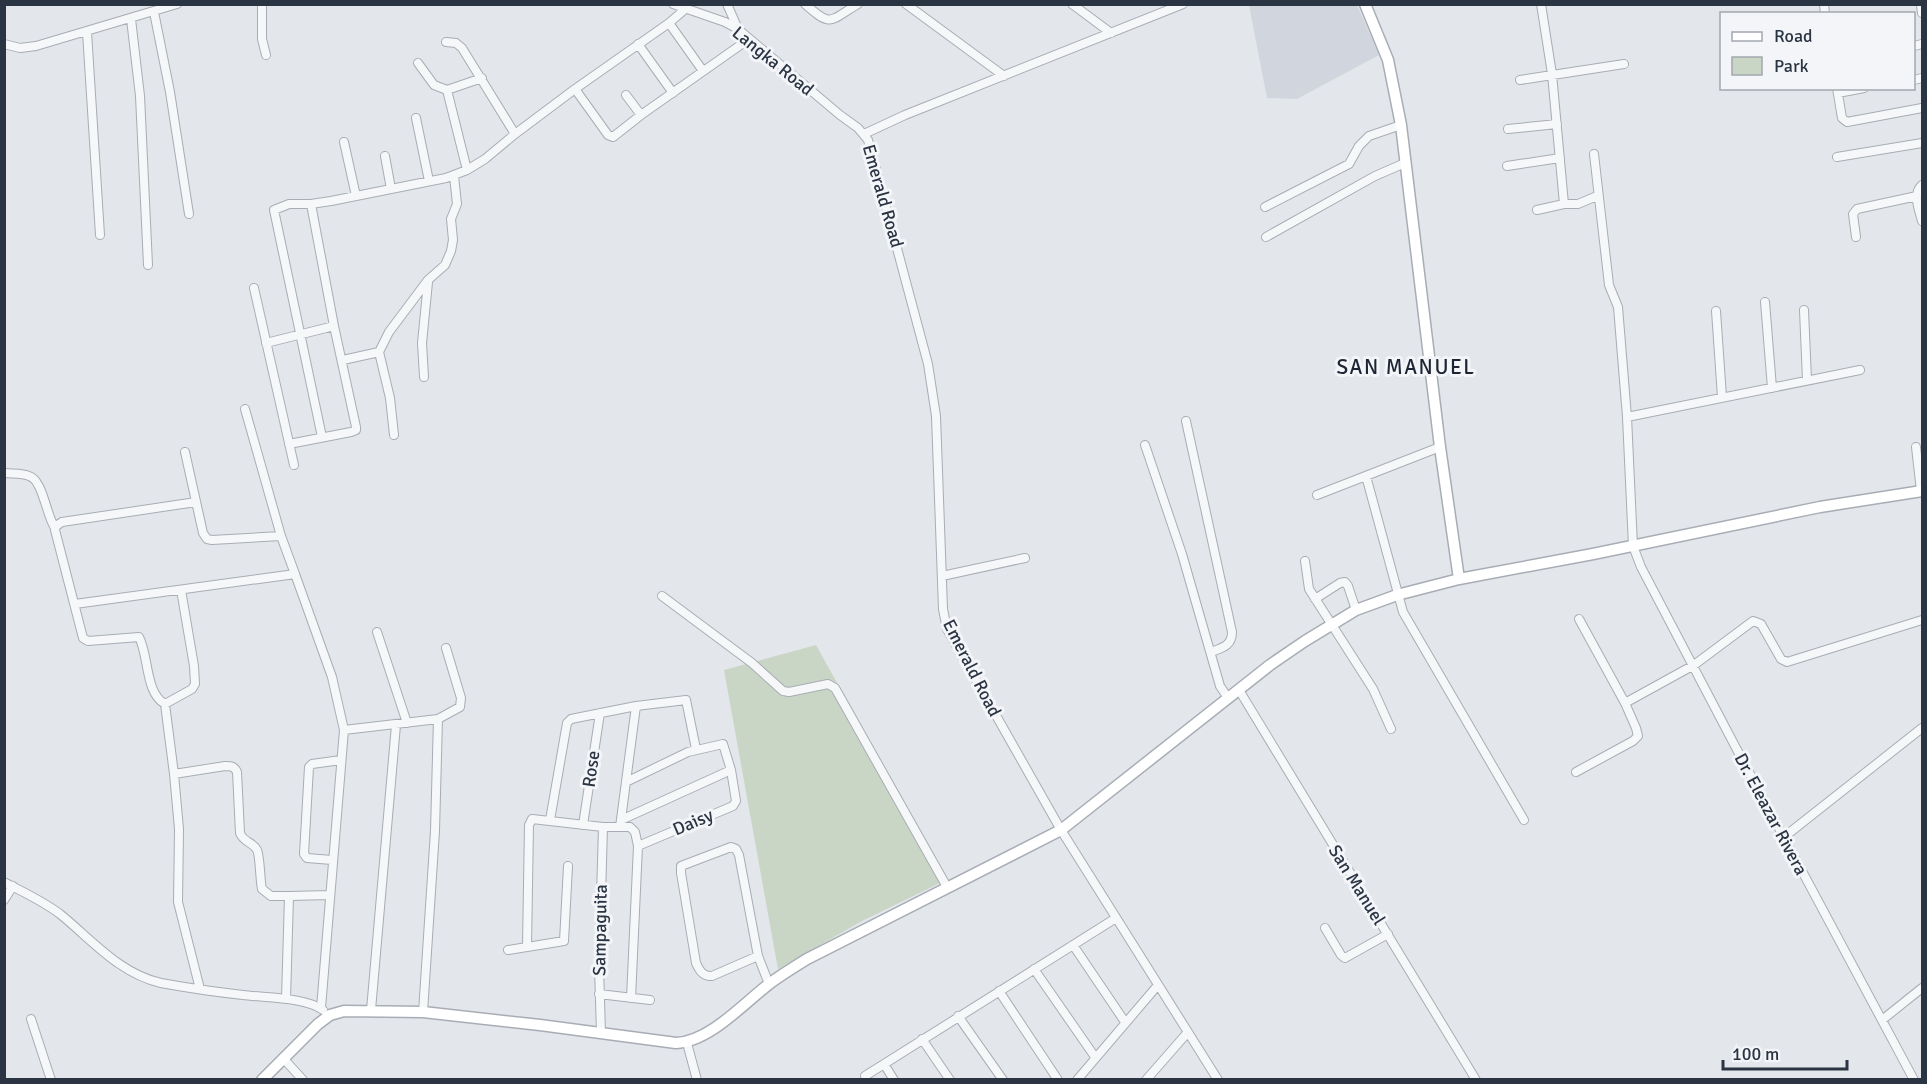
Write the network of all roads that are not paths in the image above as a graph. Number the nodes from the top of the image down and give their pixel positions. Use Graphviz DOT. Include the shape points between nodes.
graph roads {
  1 [pos="177,4"];
  2 [pos="262,4"];
  3 [pos="673,4"];
  4 [pos="727,4"];
  5 [pos="805,4"];
  6 [pos="858,4"];
  7 [pos="906,4"];
  8 [pos="1071,4"];
  9 [pos="1183,4"];
  10 [pos="1365,4"];
  11 [pos="1541,4"];
  12 [pos="1921,5"];
  13 [pos="686,6"];
  14 [pos="154,12"];
  15 [pos="1923,13"];
  16 [pos="131,19"];
  17 [pos="669,23"];
  18 [pos="738,29"];
  19 [pos="87,32"];
  20 [pos="1111,33"];
  21 [pos="748,39"];
  22 [pos="446,42"];
  23 [pos="4,44"];
  24 [pos="638,44"];
  25 [pos="266,55"];
  26 [pos="418,63"];
  27 [pos="1624,64"];
  28 [pos="704,71"];
  29 [pos="1552,74"];
  30 [pos="1004,76"];
  31 [pos="482,78"];
  32 [pos="1520,80"];
  33 [pos="575,88"];
  34 [pos="447,90"];
  35 [pos="1838,91"];
  36 [pos="673,93"];
  37 [pos="626,95"];
  38 [pos="1923,108"];
  39 [pos="641,115"];
  40 [pos="416,118"];
  41 [pos="1557,124"];
  42 [pos="1401,125"];
  43 [pos="1508,129"];
  44 [pos="515,134"];
  45 [pos="864,134"];
  46 [pos="344,142"];
  47 [pos="1923,143"];
  48 [pos="1593,154"];
  49 [pos="385,156"];
  50 [pos="1837,157"];
  51 [pos="1560,158"];
  52 [pos="1405,163"];
  53 [pos="1507,166"];
  54 [pos="467,170"];
  55 [pos="454,176"];
  56 [pos="429,182"];
  57 [pos="1923,185"];
  58 [pos="391,189"];
  59 [pos="356,196"];
  60 [pos="1597,196"];
  61 [pos="1917,196"];
  62 [pos="310,204"];
  63 [pos="1564,204"];
  64 [pos="1265,207"];
  65 [pos="1537,210"];
  66 [pos="189,214"];
  67 [pos="1922,221"];
  68 [pos="100,235"];
  69 [pos="1266,237"];
  70 [pos="1856,237"];
  71 [pos="148,265"];
  72 [pos="428,280"];
  73 [pos="254,288"];
  74 [pos="1765,302"];
  75 [pos="1804,310"];
  76 [pos="1716,311"];
  77 [pos="334,326"];
  78 [pos="302,335"];
  79 [pos="267,343"];
  80 [pos="379,352"];
  81 [pos="343,360"];
  82 [pos="1860,370"];
  83 [pos="424,377"];
  84 [pos="1808,380"];
  85 [pos="1772,388"];
  86 [pos="1722,398"];
  87 [pos="245,409"];
  88 [pos="1627,417"];
  89 [pos="1186,422"];
  90 [pos="394,435"];
  91 [pos="322,437"];
  92 [pos="289,444"];
  93 [pos="1145,445"];
  94 [pos="1440,447"];
  95 [pos="1916,447"];
  96 [pos="185,453"];
  97 [pos="294,465"];
  98 [pos="4,473"];
  99 [pos="1366,476"];
  100 [pos="1922,491"];
  101 [pos="1317,495"];
  102 [pos="195,502"];
  103 [pos="55,528"];
  104 [pos="281,536"];
  105 [pos="1633,546"];
  106 [pos="1025,558"];
  107 [pos="1305,561"];
  108 [pos="295,574"];
  109 [pos="942,576"];
  110 [pos="1459,579"];
  111 [pos="181,590"];
  112 [pos="1397,595"];
  113 [pos="662,596"];
  114 [pos="1315,599"];
  115 [pos="75,604"];
  116 [pos="1356,610"];
  117 [pos="1579,619"];
  118 [pos="1923,620"];
  119 [pos="1332,625"];
  120 [pos="377,632"];
  121 [pos="446,648"];
  122 [pos="1211,652"];
  123 [pos="1694,665"];
  124 [pos="1239,690"];
  125 [pos="1228,698"];
  126 [pos="1625,703"];
  127 [pos="165,704"];
  128 [pos="636,706"];
  129 [pos="600,713"];
  130 [pos="438,719"];
  131 [pos="407,723"];
  132 [pos="396,725"];
  133 [pos="1923,728"];
  134 [pos="1391,729"];
  135 [pos="344,730"];
  136 [pos="696,749"];
  137 [pos="342,760"];
  138 [pos="731,770"];
  139 [pos="1576,772"];
  140 [pos="174,774"];
  141 [pos="626,782"];
  142 [pos="550,820"];
  143 [pos="1524,820"];
  144 [pos="620,824"];
  145 [pos="583,825"];
  146 [pos="603,827"];
  147 [pos="1061,831"];
  148 [pos="1784,837"];
  149 [pos="638,846"];
  150 [pos="332,860"];
  151 [pos="568,866"];
  152 [pos="9,884"];
  153 [pos="947,887"];
  154 [pos="289,896"];
  155 [pos="330,896"];
  156 [pos="4,900"];
  157 [pos="1116,918"];
  158 [pos="1325,928"];
  159 [pos="1388,934"];
  160 [pos="1073,945"];
  161 [pos="527,947"];
  162 [pos="508,950"];
  163 [pos="758,956"];
  164 [pos="1035,969"];
  165 [pos="769,984"];
  166 [pos="1158,985"];
  167 [pos="200,988"];
  168 [pos="1923,988"];
  169 [pos="999,991"];
  170 [pos="599,994"];
  171 [pos="631,998"];
  172 [pos="286,999"];
  173 [pos="650,1000"];
  174 [pos="321,1008"];
  175 [pos="371,1010"];
  176 [pos="423,1012"];
  177 [pos="330,1015"];
  178 [pos="958,1016"];
  179 [pos="31,1019"];
  180 [pos="1882,1020"];
  181 [pos="1125,1022"];
  182 [pos="1188,1032"];
  183 [pos="602,1033"];
  184 [pos="922,1039"];
  185 [pos="687,1043"];
  186 [pos="1095,1057"];
  187 [pos="283,1058"];
  188 [pos="884,1064"];
  189 [pos="865,1076"];
  190 [pos="1914,1079"];
  191 [pos="51,1080"];
  192 [pos="262,1080"];
  193 [pos="303,1080"];
  194 [pos="697,1080"];
  195 [pos="894,1080"];
  196 [pos="950,1080"];
  197 [pos="1003,1080"];
  198 [pos="1058,1080"];
  199 [pos="1077,1080"];
  200 [pos="1146,1080"];
  201 [pos="1218,1080"];
  202 [pos="1476,1080"];
  1 -- 14 [label="street"];
  2 -- 25 [label="street"];
  3 -- 13 [label="street, Langka Road"];
  4 -- 18 [label="street"];
  5 -- 6 [label="street" via="823,20 830,21"];
  7 -- 30 [label="street"];
  8 -- 20 [label="street"];
  9 -- 20 [label="street"];
  10 -- 42 [label="street" via="1389,60"];
  11 -- 29 [label="street"];
  12 -- 15 [label="street"];
  13 -- 17 [label="street"];
  13 -- 18 [label="street, Langka Road"];
  14 -- 16 [label="street"];
  14 -- 66 [label="street"];
  16 -- 19 [label="street"];
  16 -- 71 [label="street" via="140,96"];
  17 -- 24 [label="street"];
  17 -- 28 [label="street"];
  18 -- 21 [label="street, Langka Road"];
  19 -- 23 [label="street" via="36,46"];
  19 -- 68 [label="street"];
  20 -- 30 [label="street"];
  21 -- 28 [label="street"];
  21 -- 45 [label="street, Langka Road"];
  22 -- 31 [label="street" via="460,45"];
  24 -- 33 [label="street"];
  24 -- 36 [label="street"];
  26 -- 34 [label="street" via="434,85"];
  27 -- 29 [label="street"];
  28 -- 36 [label="street"];
  29 -- 32 [label="street"];
  29 -- 41 [label="street"];
  30 -- 45 [label="street"];
  31 -- 34 [label="street"];
  31 -- 44 [label="street"];
  33 -- 39 [label="street" via="610,137"];
  33 -- 44 [label="street"];
  34 -- 54 [label="street"];
  35 -- 38 [label="street" via="1842,118 1847,122"];
  36 -- 39 [label="street"];
  37 -- 39 [label="street"];
  40 -- 56 [label="street"];
  41 -- 43 [label="street"];
  41 -- 51 [label="street"];
  42 -- 52 [label="street"];
  42 -- 64 [label="street" via="1369,136 1349,164"];
  44 -- 54 [label="street"];
  45 -- 109 [label="street, Emerald Road" via="930,374 936,416"];
  46 -- 59 [label="street"];
  47 -- 50 [label="street"];
  48 -- 60 [label="street"];
  49 -- 58 [label="street"];
  51 -- 53 [label="street"];
  51 -- 63 [label="street"];
  52 -- 69 [label="street"];
  52 -- 94 [label="street"];
  54 -- 55 [label="street"];
  55 -- 56 [label="street"];
  55 -- 72 [label="street" via="457,204 452,219 453,246 444,265"];
  56 -- 58 [label="street"];
  57 -- 61 [label="street"];
  58 -- 59 [label="street"];
  59 -- 62 [label="street"];
  60 -- 63 [label="street" via="1578,204"];
  60 -- 88 [label="street" via="1608,285 1618,307"];
  61 -- 67 [label="street"];
  61 -- 70 [label="street" via="1857,209 1853,214"];
  62 -- 77 [label="street"];
  62 -- 78 [label="street" via="288,204 273,213"];
  63 -- 65 [label="street"];
  72 -- 80 [label="street" via="388,332"];
  72 -- 83 [label="street" via="422,343"];
  73 -- 79 [label="street"];
  74 -- 85 [label="street"];
  75 -- 84 [label="street"];
  76 -- 86 [label="street"];
  77 -- 78 [label="street"];
  77 -- 81 [label="street"];
  78 -- 79 [label="street"];
  78 -- 91 [label="street"];
  79 -- 92 [label="street"];
  80 -- 81 [label="street"];
  80 -- 90 [label="street"];
  81 -- 91 [label="street" via="356,430"];
  82 -- 84 [label="street"];
  84 -- 85 [label="street"];
  85 -- 86 [label="street"];
  86 -- 88 [label="street"];
  87 -- 104 [label="street"];
  88 -- 105 [label="street"];
  89 -- 122 [label="street" via="1232,632 1228,645"];
  91 -- 92 [label="street"];
  92 -- 97 [label="street"];
  93 -- 122 [label="street"];
  94 -- 99 [label="street"];
  94 -- 110 [label="street"];
  95 -- 100 [label="street"];
  96 -- 102 [label="street"];
  98 -- 103 [label="street" via="35,479"];
  99 -- 101 [label="street"];
  99 -- 112 [label="street"];
  100 -- 105 [label="street" via="1820,507"];
  102 -- 103 [label="street" via="62,522"];
  102 -- 104 [label="street" via="207,539"];
  103 -- 115 [label="street"];
  104 -- 108 [label="street"];
  105 -- 110 [label="street"];
  105 -- 123 [label="street, Dr. Eleazar Rivera"];
  106 -- 109 [label="street"];
  107 -- 114 [label="street" via="1307,584"];
  108 -- 111 [label="street"];
  108 -- 135 [label="street" via="332,677"];
  109 -- 147 [label="street, Emerald Road" via="947,629"];
  110 -- 112 [label="street"];
  111 -- 115 [label="street"];
  111 -- 127 [label="street" via="196,678 192,689"];
  112 -- 116 [label="street"];
  112 -- 143 [label="street" via="1407,621"];
  113 -- 153 [label="street" via="783,691 828,684 835,688"];
  114 -- 116 [label="street" via="1345,582"];
  114 -- 119 [label="street"];
  115 -- 127 [label="street" via="85,640 139,636 152,689"];
  116 -- 119 [label="street"];
  117 -- 126 [label="street"];
  118 -- 123 [label="street" via="1786,662 1761,624 1753,621"];
  119 -- 124 [label="street" via="1288,652"];
  119 -- 134 [label="street" via="1373,689"];
  120 -- 131 [label="street"];
  121 -- 130 [label="street" via="462,703"];
  122 -- 125 [label="street" via="1220,686"];
  123 -- 126 [label="street"];
  123 -- 148 [label="street, Dr. Eleazar Rivera"];
  124 -- 125 [label="street"];
  124 -- 159 [label="street, San Manuel"];
  125 -- 147 [label="street"];
  126 -- 139 [label="street" via="1638,736"];
  127 -- 140 [label="street"];
  128 -- 129 [label="street"];
  128 -- 136 [label="street" via="686,700"];
  128 -- 141 [label="street"];
  129 -- 142 [label="street" via="571,718 567,723"];
  129 -- 145 [label="street, Rose"];
  130 -- 131 [label="street"];
  130 -- 176 [label="street"];
  131 -- 132 [label="street"];
  132 -- 135 [label="street"];
  132 -- 175 [label="street"];
  133 -- 148 [label="street"];
  135 -- 137 [label="street"];
  136 -- 138 [label="street, Daisy" via="723,744"];
  136 -- 141 [label="street, Daisy"];
  137 -- 150 [label="street"];
  137 -- 150 [label="street" via="309,767 305,857"];
  138 -- 144 [label="street"];
  138 -- 149 [label="street, Daisy" via="735,804"];
  140 -- 154 [label="street" via="235,768 240,833 259,853 262,889 270,896"];
  140 -- 167 [label="street" via="179,829 178,902"];
  141 -- 144 [label="street"];
  142 -- 145 [label="street"];
  142 -- 161 [label="street" via="532,819 529,825"];
  144 -- 146 [label="street"];
  144 -- 149 [label="street" via="632,827"];
  145 -- 146 [label="street"];
  146 -- 170 [label="street, Sampaguita"];
  147 -- 153 [label="street"];
  147 -- 157 [label="street, Emerald Road"];
  148 -- 180 [label="street, Dr. Eleazar Rivera"];
  149 -- 171 [label="street"];
  150 -- 155 [label="street"];
  151 -- 161 [label="street" via="564,941"];
  152 -- 156 [label="street"];
  152 -- 167 [label="street" via="58,913 117,963 139,976"];
  153 -- 165 [label="street" via="807,959"];
  154 -- 155 [label="street"];
  154 -- 172 [label="street"];
  155 -- 174 [label="street"];
  157 -- 160 [label="street"];
  157 -- 166 [label="street, Emerald Road"];
  158 -- 159 [label="street" via="1345,958"];
  159 -- 202 [label="street, San Manuel"];
  160 -- 164 [label="street"];
  160 -- 181 [label="street"];
  161 -- 162 [label="street"];
  163 -- 163 [label="street" via="736,849 731,847 681,866 696,963 701,972 712,976"];
  163 -- 165 [label="street"];
  164 -- 169 [label="street"];
  164 -- 186 [label="street"];
  165 -- 185 [label="street" via="717,1026"];
  166 -- 181 [label="street"];
  166 -- 182 [label="street, Emerald Road"];
  167 -- 172 [label="street"];
  168 -- 180 [label="street"];
  169 -- 178 [label="street"];
  169 -- 198 [label="street"];
  170 -- 171 [label="street"];
  170 -- 183 [label="street, Sampaguita"];
  171 -- 173 [label="street"];
  172 -- 174 [label="street"];
  174 -- 177 [label="street"];
  175 -- 176 [label="street"];
  175 -- 177 [label="street"];
  176 -- 183 [label="street"];
  177 -- 187 [label="street"];
  178 -- 184 [label="street"];
  178 -- 197 [label="street"];
  179 -- 191 [label="street"];
  180 -- 190 [label="street, Dr. Eleazar Rivera"];
  181 -- 186 [label="street"];
  182 -- 200 [label="street"];
  182 -- 201 [label="street, Emerald Road"];
  183 -- 185 [label="street"];
  184 -- 188 [label="street"];
  184 -- 196 [label="street"];
  185 -- 194 [label="street"];
  186 -- 199 [label="street"];
  187 -- 192 [label="street"];
  187 -- 193 [label="street"];
  188 -- 189 [label="street"];
  188 -- 195 [label="street"];
}
